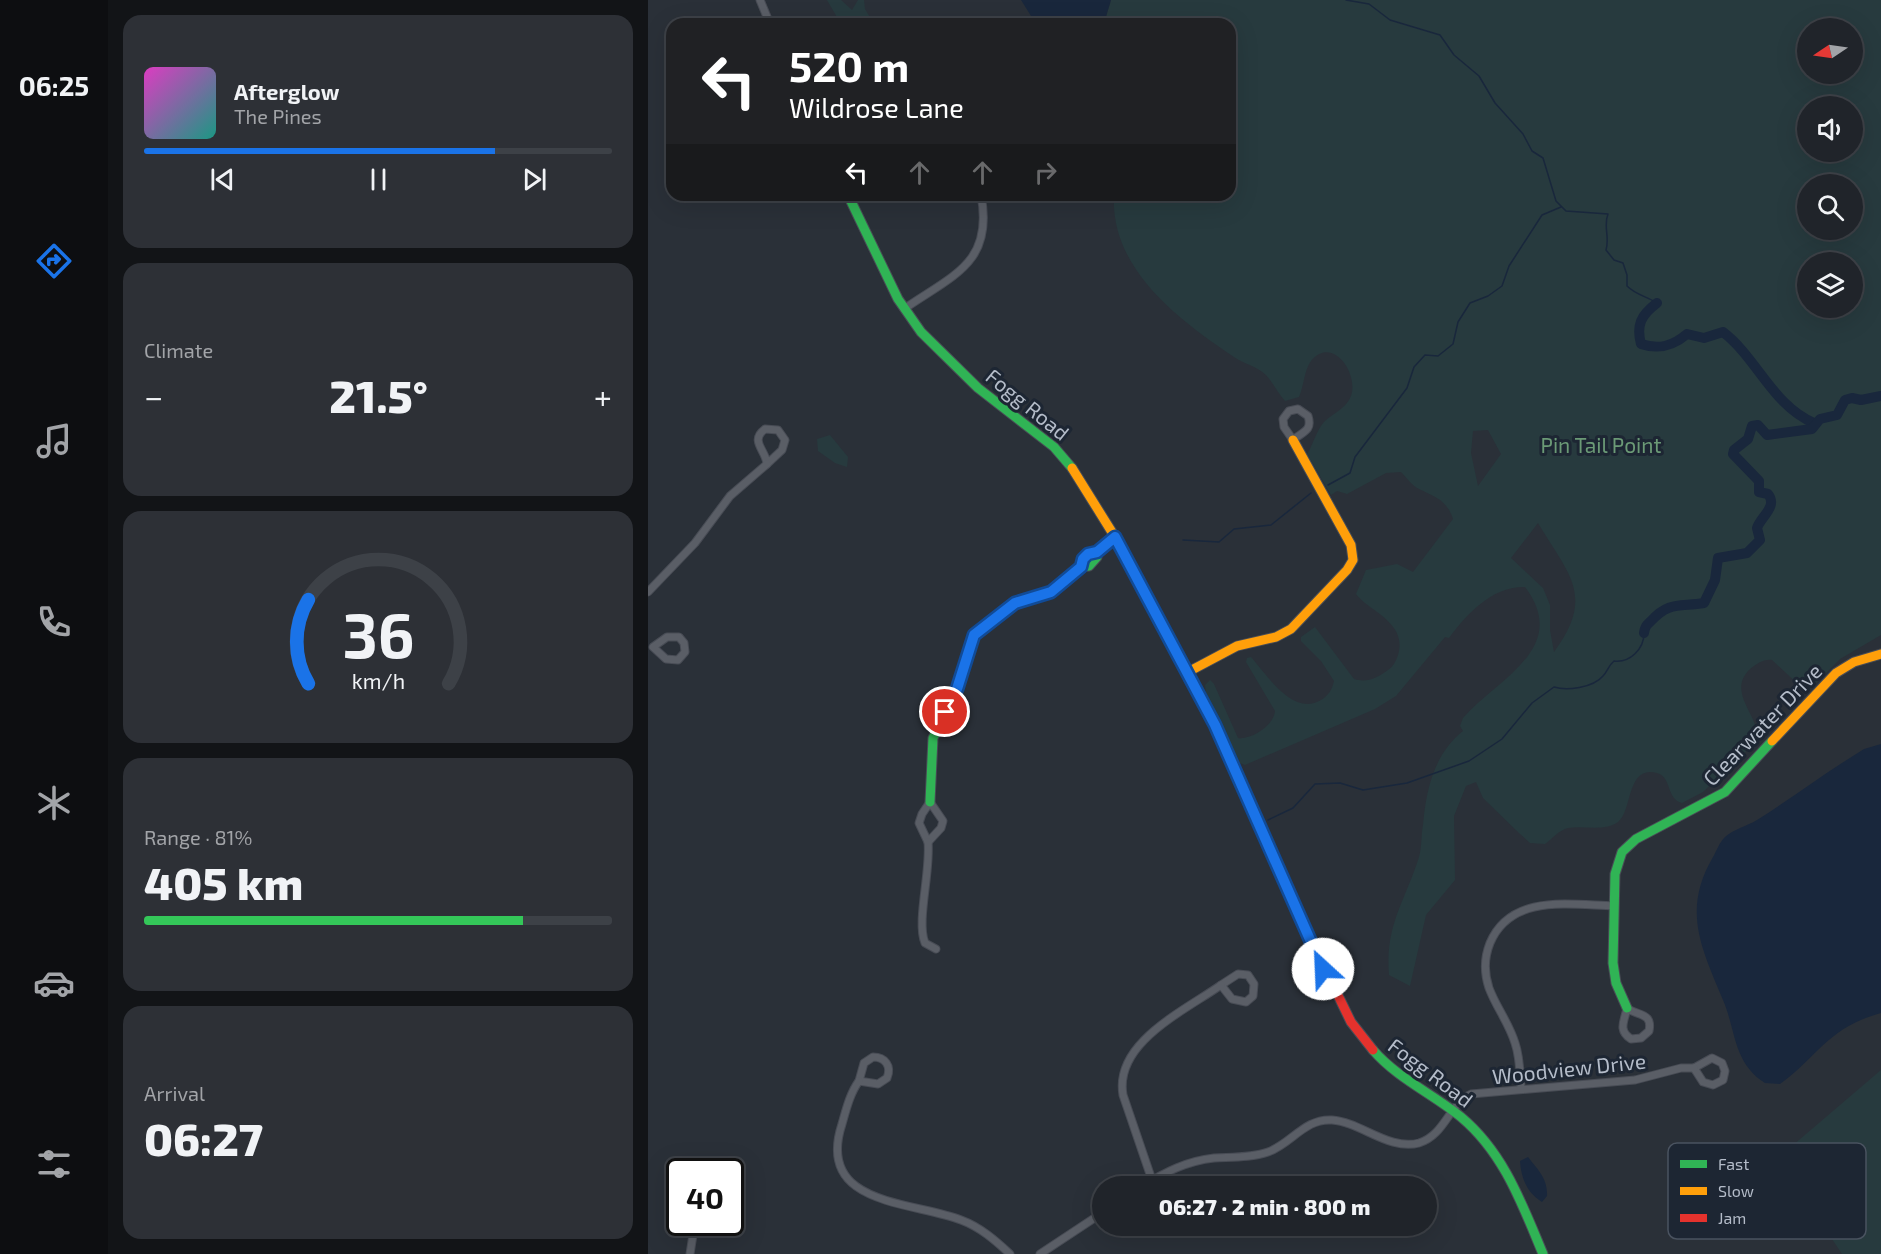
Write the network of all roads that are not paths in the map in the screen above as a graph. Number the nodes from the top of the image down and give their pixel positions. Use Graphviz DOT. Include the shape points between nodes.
graph roads {
  1 [pos="760,0"];
  2 [pos="768,18"];
  3 [pos="852,201"];
  4 [pos="982,201"];
  5 [pos="904,309"];
  6 [pos="1293,440"];
  7 [pos="767,464"];
  8 [pos="1115,537"];
  9 [pos="1097,552"];
  10 [pos="648,592"];
  11 [pos="650,645"];
  12 [pos="1881,654"];
  13 [pos="1188,672"];
  14 [pos="930,802"];
  15 [pos="928,842"];
  16 [pos="1614,906"];
  17 [pos="936,949"];
  18 [pos="1221,985"];
  19 [pos="1627,1008"];
  20 [pos="1694,1068"];
  21 [pos="859,1081"];
  22 [pos="1521,1088"];
  23 [pos="1454,1112"];
  24 [pos="1151,1176"];
  25 [pos="1160,1176"];
  26 [pos="1092,1220"];
  27 [pos="693,1236"];
  28 [pos="690,1254"];
  29 [pos="1010,1254"];
  30 [pos="1040,1254"];
  31 [pos="1543,1254"];
  1 -- 2 [label="street"];
  3 -- 5 [label="street, Fogg Road"];
  4 -- 5 [label="street" via="985,230 975,256"];
  5 -- 8 [label="street, Fogg Road" via="948,360 1064,457"];
  6 -- 6 [label="street" via="1310,425 1308,416 1298,409 1289,411 1283,419"];
  6 -- 13 [label="street" via="1351,545 1351,564 1287,632 1237,645"];
  7 -- 7 [label="street" via="784,445 783,435 776,429 763,430 758,439"];
  7 -- 10 [label="street" via="730,496 695,543"];
  8 -- 9 [label="street"];
  8 -- 13 [label="street, Fogg Road"];
  9 -- 14 [label="street" via="1089,566 1081,567 1047,594 1011,606 974,635 955,694 933,738"];
  11 -- 11 [label="street" via="670,660 681,658 685,650 683,640 673,636"];
  12 -- 16 [label="street, Clearwater Drive" via="1854,662 1836,673 1720,795 1626,848 1617,862"];
  13 -- 23 [label="street, Fogg Road" via="1323,969 1351,1022 1389,1066"];
  14 -- 15 [label="street" via="919,823"];
  14 -- 15 [label="street" via="943,821 942,828"];
  15 -- 17 [label="street" via="922,930 925,943"];
  16 -- 19 [label="street, Clearwater Drive" via="1614,970"];
  16 -- 22 [label="street" via="1530,907 1510,917 1493,937 1486,958 1486,977 1515,1041"];
  18 -- 18 [label="street" via="1242,974 1252,979 1255,990 1248,1001 1240,1002 1229,997"];
  18 -- 24 [label="street" via="1144,1040 1125,1066 1123,1095"];
  19 -- 19 [label="street, Clearwater Drive" via="1623,1032 1631,1039 1641,1038 1649,1031 1649,1021 1642,1013"];
  20 -- 20 [label="street, Woodview Drive" via="1709,1085 1718,1084 1725,1076 1723,1064 1714,1058"];
  20 -- 22 [label="street, Woodview Drive" via="1635,1080"];
  21 -- 21 [label="street" via="884,1081 889,1074 887,1063 880,1057 869,1058"];
  21 -- 29 [label="street" via="837,1143 841,1164 852,1184 874,1198 968,1222"];
  22 -- 23 [label="street, Woodview Drive" via="1469,1095"];
  23 -- 25 [label="street, Woodview Drive" via="1438,1132 1419,1143 1400,1143 1339,1121 1324,1120 1304,1128 1269,1152 1197,1161"];
  23 -- 31 [label="street, Fogg Road" via="1479,1132 1499,1157"];
  26 -- 30 [label="street"];
  27 -- 28 [label="street"];
}
